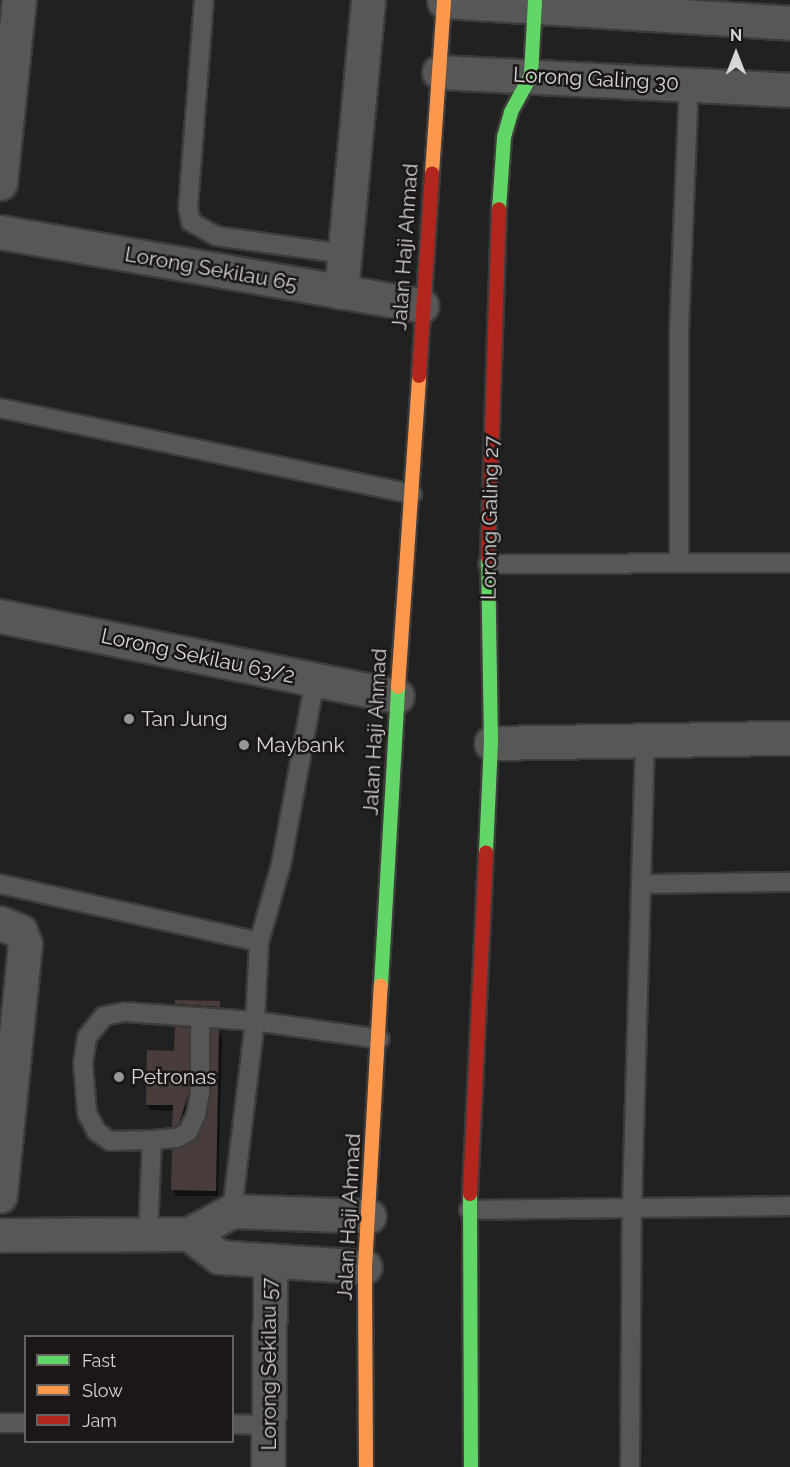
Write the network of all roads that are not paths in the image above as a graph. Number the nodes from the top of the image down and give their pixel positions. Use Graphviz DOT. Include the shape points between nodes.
graph roads {
  1 [pos="19,0"];
  2 [pos="204,0"];
  3 [pos="368,0"];
  4 [pos="444,0"];
  5 [pos="534,4"];
  6 [pos="790,23"];
  7 [pos="6,71"];
  8 [pos="439,72"];
  9 [pos="531,75"];
  10 [pos="689,84"];
  11 [pos="790,90"];
  12 [pos="0,183"];
  13 [pos="0,232"];
  14 [pos="344,254"];
  15 [pos="341,292"];
  16 [pos="422,306"];
  17 [pos="0,408"];
  18 [pos="412,495"];
  19 [pos="679,563"];
  20 [pos="790,563"];
  21 [pos="488,564"];
  22 [pos="0,616"];
  23 [pos="315,680"];
  24 [pos="397,696"];
  25 [pos="790,738"];
  26 [pos="645,741"];
  27 [pos="491,743"];
  28 [pos="790,882"];
  29 [pos="0,884"];
  30 [pos="643,884"];
  31 [pos="10,927"];
  32 [pos="258,942"];
  33 [pos="200,1017"];
  34 [pos="255,1021"];
  35 [pos="380,1039"];
  36 [pos="152,1140"];
  37 [pos="0,1196"];
  38 [pos="632,1206"];
  39 [pos="790,1206"];
  40 [pos="469,1210"];
  41 [pos="232,1211"];
  42 [pos="369,1216"];
  43 [pos="148,1234"];
  44 [pos="189,1234"];
  45 [pos="0,1235"];
  46 [pos="270,1261"];
  47 [pos="365,1267"];
  48 [pos="0,1423"];
  49 [pos="24,1423"];
  50 [pos="234,1424"];
  51 [pos="268,1425"];
  52 [pos="268,1467"];
  53 [pos="366,1467"];
  54 [pos="471,1467"];
  55 [pos="630,1467"];
  1 -- 7 [label="street"];
  2 -- 14 [label="lane" via="188,208 191,222 216,236"];
  3 -- 14 [label="street"];
  4 -- 5 [label="street"];
  4 -- 8 [label="street, Jalan Haji Ahmad"];
  5 -- 6 [label="street"];
  5 -- 9 [label="street, Lorong Galing 27"];
  7 -- 12 [label="street"];
  8 -- 9 [label="street, Lorong Galing 30"];
  8 -- 16 [label="street, Jalan Haji Ahmad"];
  9 -- 10 [label="street, Lorong Galing 30"];
  9 -- 21 [label="street, Lorong Galing 27" via="506,128 499,194"];
  10 -- 11 [label="street, Lorong Galing 30"];
  10 -- 19 [label="lane" via="679,331"];
  13 -- 15 [label="street, Lorong Sekilau 65"];
  14 -- 15 [label="street"];
  15 -- 16 [label="street, Lorong Sekilau 65"];
  16 -- 18 [label="street, Jalan Haji Ahmad"];
  17 -- 18 [label="lane"];
  18 -- 24 [label="street, Jalan Haji Ahmad"];
  19 -- 20 [label="lane"];
  19 -- 21 [label="lane"];
  21 -- 27 [label="street, Lorong Galing 27"];
  22 -- 23 [label="street, Lorong Sekilau 63/2"];
  23 -- 24 [label="street, Lorong Sekilau 63/2"];
  23 -- 32 [label="lane" via="280,865"];
  24 -- 35 [label="street, Jalan Haji Ahmad"];
  25 -- 26 [label="street"];
  26 -- 27 [label="street"];
  26 -- 30 [label="lane"];
  27 -- 40 [label="street"];
  28 -- 30 [label="lane"];
  29 -- 32 [label="lane"];
  30 -- 38 [label="lane"];
  31 -- 37 [label="street" via="25,960"];
  32 -- 34 [label="lane"];
  33 -- 34 [label="lane"];
  33 -- 36 [label="lane" via="200,1094 196,1115 188,1132 177,1138"];
  33 -- 36 [label="lane" via="125,1012 104,1016 87,1037 87,1113 97,1132 110,1141"];
  34 -- 35 [label="lane"];
  34 -- 41 [label="lane"];
  35 -- 42 [label="street, Jalan Haji Ahmad"];
  36 -- 43 [label="lane"];
  38 -- 39 [label="lane"];
  38 -- 40 [label="lane"];
  38 -- 55 [label="lane"];
  40 -- 54 [label="street"];
  41 -- 42 [label="street"];
  41 -- 44 [label="street"];
  42 -- 47 [label="street, Jalan Haji Ahmad"];
  43 -- 44 [label="street"];
  43 -- 45 [label="street"];
  44 -- 46 [label="street" via="219,1257"];
  46 -- 47 [label="street"];
  46 -- 51 [label="street, Lorong Sekilau 57"];
  47 -- 53 [label="street, Jalan Haji Ahmad"];
  48 -- 49 [label="lane"];
  50 -- 51 [label="lane"];
  51 -- 52 [label="street, Lorong Sekilau 57"];
}
